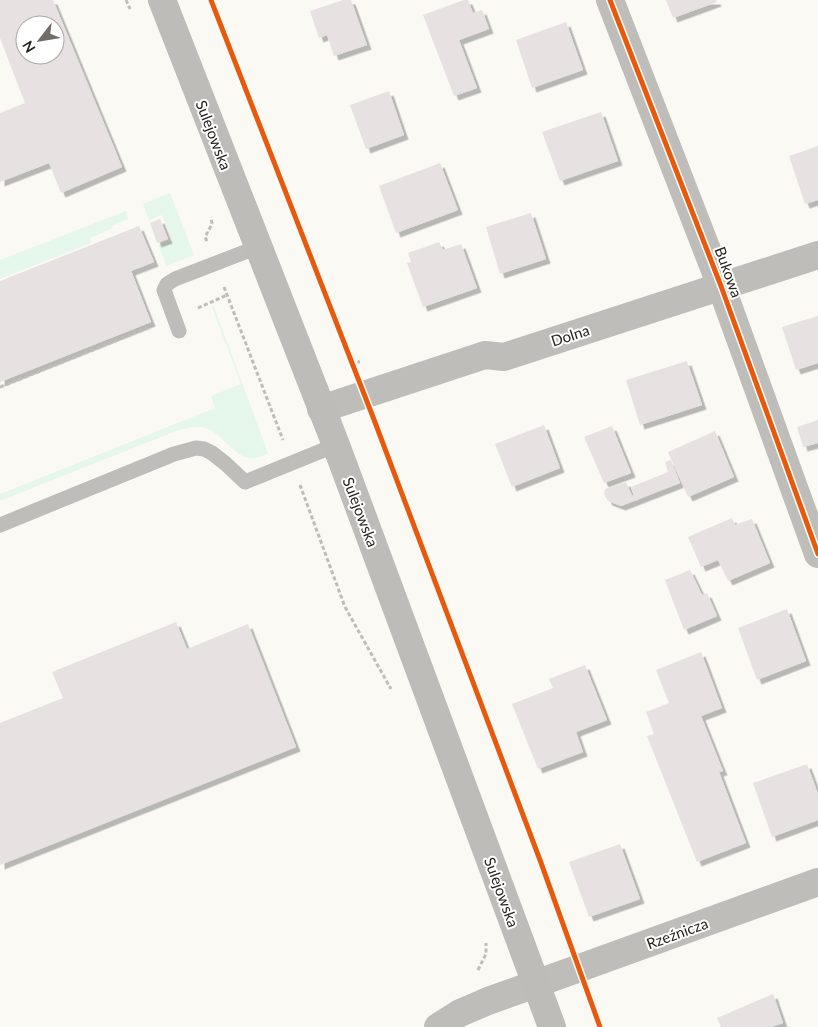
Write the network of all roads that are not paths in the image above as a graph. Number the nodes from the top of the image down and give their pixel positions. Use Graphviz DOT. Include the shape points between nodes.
graph roads {
  1 [pos="162,0"];
  2 [pos="610,0"];
  3 [pos="258,247"];
  4 [pos="818,255"];
  5 [pos="721,286"];
  6 [pos="177,324"];
  7 [pos="321,409"];
  8 [pos="336,445"];
  9 [pos="0,525"];
  10 [pos="818,554"];
  11 [pos="818,882"];
  12 [pos="536,984"];
  13 [pos="438,1027"];
  14 [pos="552,1027"];
  1 -- 3 [label="main road, Sulejowska"];
  2 -- 5 [label="street, Bukowa"];
  3 -- 6 [label="lane" via="167,284 164,290"];
  3 -- 7 [label="main road, Sulejowska"];
  4 -- 5 [label="street, Dolna"];
  5 -- 7 [label="street, Dolna" via="504,356 485,355"];
  5 -- 10 [label="street, Bukowa"];
  7 -- 8 [label="main road, Sulejowska"];
  8 -- 9 [label="lane" via="245,482 212,453 204,449 190,449"];
  8 -- 12 [label="main road, Sulejowska"];
  11 -- 12 [label="street, Rzeźnicza"];
  12 -- 13 [label="street, Rzeźnicza" via="471,1008"];
  12 -- 14 [label="main road, Sulejowska"];
}
